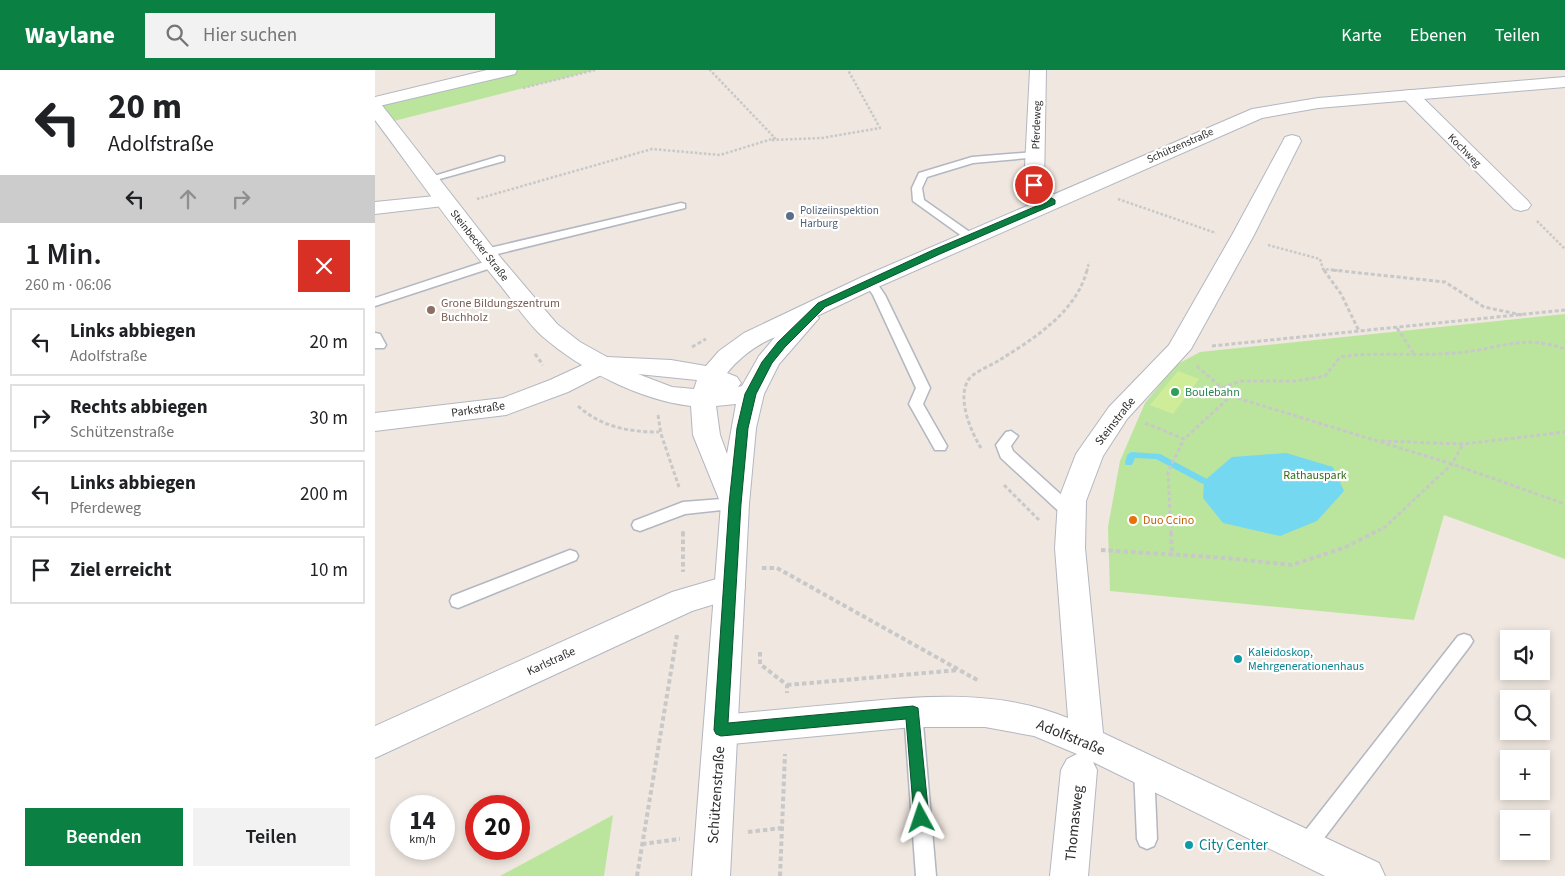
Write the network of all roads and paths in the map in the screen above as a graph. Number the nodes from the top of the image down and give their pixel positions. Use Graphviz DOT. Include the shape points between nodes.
graph roads {
  1 [pos="509,70"];
  2 [pos="710,70"];
  3 [pos="848,70"];
  4 [pos="1038,70"];
  5 [pos="1565,82"];
  6 [pos="1410,95"];
  7 [pos="375,102"];
  8 [pos="375,108"];
  9 [pos="765,141"];
  10 [pos="1292,141"];
  11 [pos="1035,155"];
  12 [pos="499,159"];
  13 [pos="429,179"];
  14 [pos="1087,187"];
  15 [pos="1052,202"];
  16 [pos="448,204"];
  17 [pos="1521,205"];
  18 [pos="681,206"];
  19 [pos="375,208"];
  20 [pos="970,237"];
  21 [pos="1239,242"];
  22 [pos="1565,249"];
  23 [pos="489,258"];
  24 [pos="1089,262"];
  25 [pos="1323,268"];
  26 [pos="870,282"];
  27 [pos="375,302"];
  28 [pos="821,305"];
  29 [pos="1565,310"];
  30 [pos="1522,315"];
  31 [pos="1397,328"];
  32 [pos="1359,331"];
  33 [pos="1565,349"];
  34 [pos="1179,350"];
  35 [pos="1414,354"];
  36 [pos="602,364"];
  37 [pos="707,387"];
  38 [pos="1222,388"];
  39 [pos="751,394"];
  40 [pos="1231,396"];
  41 [pos="1118,413"];
  42 [pos="658,414"];
  43 [pos="375,422"];
  44 [pos="1565,432"];
  45 [pos="1011,436"];
  46 [pos="1184,439"];
  47 [pos="1376,441"];
  48 [pos="1463,444"];
  49 [pos="940,446"];
  50 [pos="983,452"];
  51 [pos="1452,464"];
  52 [pos="1002,482"];
  53 [pos="735,504"];
  54 [pos="1565,504"];
  55 [pos="683,508"];
  56 [pos="1071,513"];
  57 [pos="640,525"];
  58 [pos="1070,548"];
  59 [pos="570,556"];
  60 [pos="1172,556"];
  61 [pos="762,558"];
  62 [pos="761,568"];
  63 [pos="761,578"];
  64 [pos="730,587"];
  65 [pos="458,601"];
  66 [pos="683,601"];
  67 [pos="1464,641"];
  68 [pos="760,644"];
  69 [pos="787,686"];
  70 [pos="913,712"];
  71 [pos="787,724"];
  72 [pos="721,730"];
  73 [pos="375,742"];
  74 [pos="1083,756"];
  75 [pos="1144,769"];
  76 [pos="1147,839"];
  77 [pos="1305,847"];
  78 [pos="637,876"];
  79 [pos="711,876"];
  80 [pos="780,876"];
  81 [pos="926,876"];
  82 [pos="1069,876"];
  83 [pos="1366,876"];
  1 -- 7 [label="street"];
  2 -- 9 [label="path" via="775,138"];
  3 -- 9 [label="path" via="880,128 822,138"];
  4 -- 11 [label="street, Pferdeweg"];
  5 -- 6 [label="street, Schützenstraße"];
  6 -- 14 [label="street, Schützenstraße" via="1258,113"];
  6 -- 17 [label="street, Kochweg"];
  8 -- 13 [label="street, Steinbecker Straße"];
  9 -- 16 [label="path" via="720,155 652,149"];
  10 -- 21 [label="street, Steinstraße"];
  11 -- 15 [label="street, Pferdeweg" via="1034,185"];
  11 -- 20 [label="lane" via="972,160 923,175 917,188 919,201"];
  12 -- 13 [label="lane"];
  13 -- 16 [label="street, Steinbecker Straße"];
  14 -- 15 [label="street, Schützenstraße"];
  14 -- 21 [label="path"];
  15 -- 20 [label="street, Schützenstraße"];
  16 -- 19 [label="street"];
  16 -- 23 [label="street, Steinbecker Straße"];
  17 -- 22 [label="path"];
  18 -- 23 [label="lane" via="588,226"];
  20 -- 26 [label="street, Schützenstraße"];
  21 -- 25 [label="path" via="1252,240 1320,259"];
  21 -- 34 [label="street, Steinstraße"];
  23 -- 27 [label="lane"];
  23 -- 36 [label="street, Steinbecker Straße" via="549,329 571,348"];
  24 -- 50 [label="path" via="1088,276 1057,321 969,379 963,395 974,437"];
  25 -- 30 [label="path" via="1445,282 1485,307"];
  25 -- 32 [label="path" via="1341,294"];
  26 -- 28 [label="street, Schützenstraße"];
  26 -- 49 [label="lane" via="923,388 916,404"];
  28 -- 37 [label="street, Schützenstraße" via="739,346 723,360"];
  28 -- 39 [label="street, Schützenstraße" via="781,344 767,362"];
  29 -- 30 [label="path"];
  30 -- 31 [label="path"];
  31 -- 32 [label="path"];
  31 -- 35 [label="path"];
  32 -- 34 [label="path"];
  33 -- 35 [label="path" via="1547,341 1523,340 1470,352"];
  34 -- 38 [label="path"];
  34 -- 41 [label="street, Steinstraße"];
  35 -- 38 [label="path" via="1340,357 1325,376 1296,381 1240,381"];
  36 -- 37 [label="street, Steinbecker Straße" via="628,379 668,395"];
  36 -- 43 [label="street, Parkstraße" via="559,386 506,406"];
  37 -- 39 [label="street, Steinbecker Straße"];
  37 -- 53 [label="street, Schützenstraße" via="704,426"];
  38 -- 40 [label="path"];
  39 -- 53 [label="street, Schützenstraße" via="743,428"];
  40 -- 46 [label="path"];
  40 -- 47 [label="path"];
  41 -- 46 [label="path"];
  41 -- 56 [label="street, Steinstraße" via="1090,454"];
  42 -- 55 [label="path" via="659,432 676,470"];
  44 -- 48 [label="path"];
  45 -- 56 [label="lane" via="1003,445 1006,454"];
  46 -- 60 [label="path" via="1168,472"];
  47 -- 48 [label="path"];
  47 -- 51 [label="path"];
  48 -- 51 [label="path"];
  51 -- 54 [label="path"];
  51 -- 60 [label="path" via="1385,527 1346,547 1292,565"];
  52 -- 58 [label="path"];
  53 -- 55 [label="lane"];
  53 -- 64 [label="street, Schützenstraße"];
  55 -- 57 [label="lane"];
  55 -- 66 [label="path"];
  56 -- 58 [label="street, Steinstraße"];
  58 -- 60 [label="path"];
  58 -- 74 [label="street, Steinstraße"];
  59 -- 65 [label="lane"];
  61 -- 62 [label="path"];
  62 -- 63 [label="path"];
  62 -- 69 [label="path" via="777,568 960,670"];
  64 -- 66 [label="street, Karlstraße"];
  64 -- 72 [label="street, Schützenstraße"];
  66 -- 73 [label="street, Karlstraße"];
  66 -- 78 [label="path"];
  67 -- 77 [label="lane"];
  68 -- 69 [label="path" via="760,664"];
  69 -- 71 [label="path"];
  70 -- 71 [label="street, Adolfstraße"];
  70 -- 74 [label="street, Adolfstraße" via="985,712 1037,721"];
  70 -- 81 [label="lane"];
  71 -- 72 [label="street, Adolfstraße"];
  71 -- 80 [label="path"];
  72 -- 79 [label="street, Schützenstraße"];
  74 -- 75 [label="street, Adolfstraße"];
  74 -- 82 [label="street, Thomasweg"];
  75 -- 76 [label="lane"];
  75 -- 77 [label="street, Adolfstraße"];
  77 -- 83 [label="street, Adolfstraße"];
}
